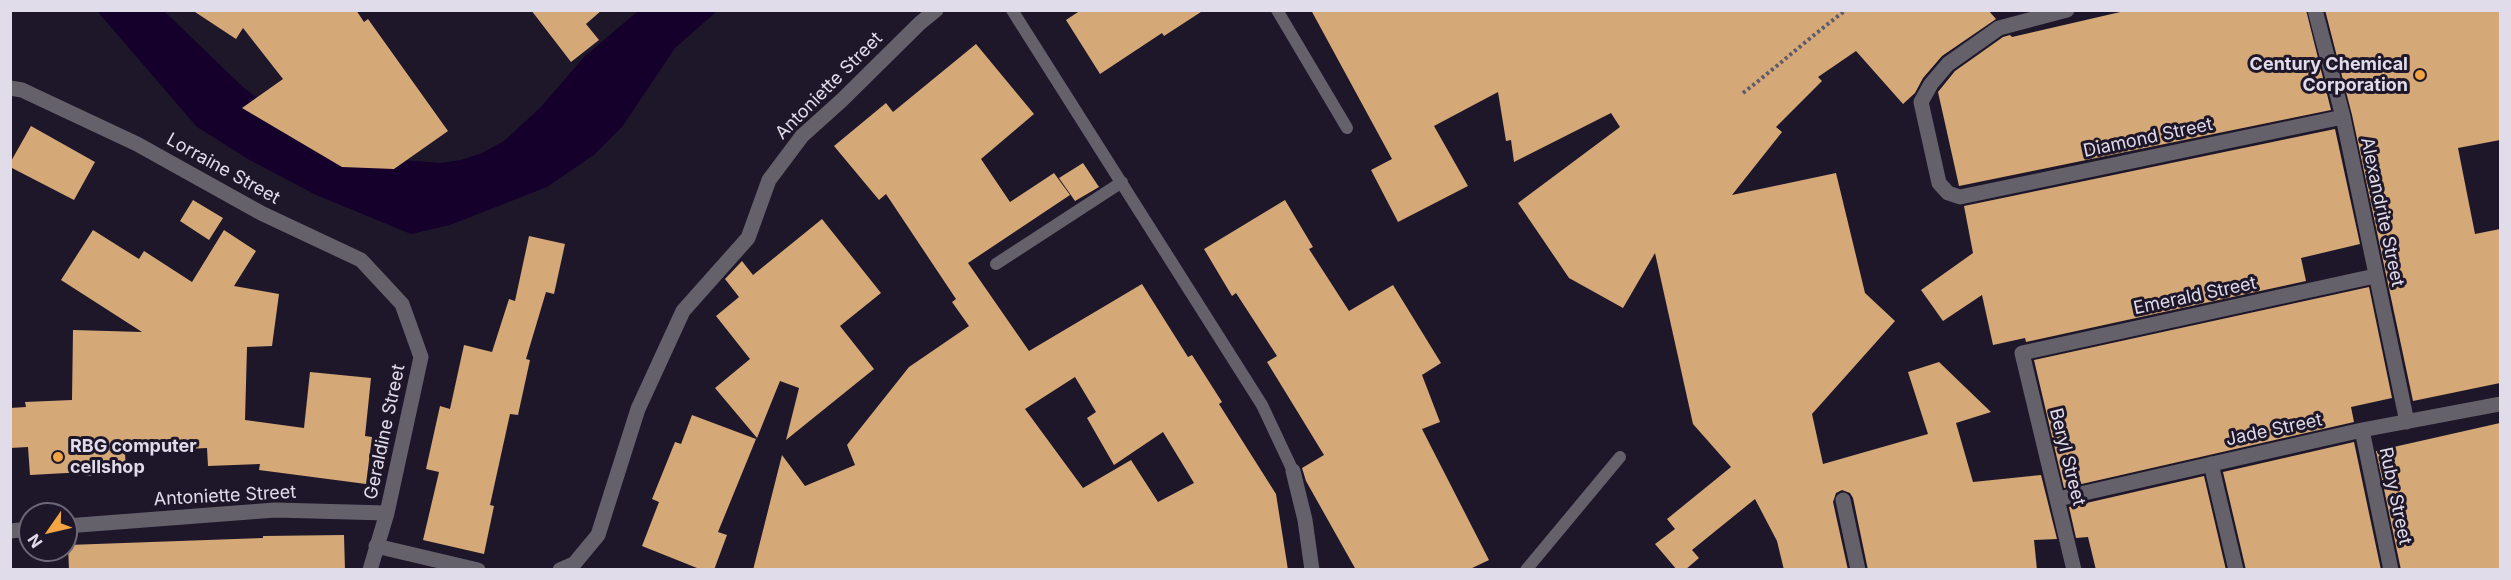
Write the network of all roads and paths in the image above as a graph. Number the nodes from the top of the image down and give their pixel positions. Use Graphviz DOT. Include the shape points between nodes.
graph roads {
  1 [pos="936,10"];
  2 [pos="1012,10"];
  3 [pos="1277,10"];
  4 [pos="1846,10"];
  5 [pos="2067,10"];
  6 [pos="2315,10"];
  7 [pos="10,88"];
  8 [pos="1743,93"];
  9 [pos="2343,117"];
  10 [pos="1347,128"];
  11 [pos="1122,182"];
  12 [pos="996,264"];
  13 [pos="2375,276"];
  14 [pos="402,304"];
  15 [pos="2022,353"];
  16 [pos="2500,404"];
  17 [pos="2407,422"];
  18 [pos="2362,430"];
  19 [pos="1620,458"];
  20 [pos="2211,464"];
  21 [pos="1293,471"];
  22 [pos="1843,500"];
  23 [pos="2058,500"];
  24 [pos="387,513"];
  25 [pos="78,525"];
  26 [pos="376,546"];
  27 [pos="370,570"];
  28 [pos="478,570"];
  29 [pos="560,570"];
  30 [pos="1312,570"];
  31 [pos="1526,570"];
  32 [pos="1858,570"];
  33 [pos="2074,570"];
  34 [pos="2236,570"];
  35 [pos="2391,570"];
  1 -- 29 [label="street, Antoniette Street" via="802,136 769,180 748,238 683,311 638,409 598,535 574,564"];
  2 -- 11 [label="lane"];
  3 -- 10 [label="lane"];
  4 -- 8 [label="path"];
  5 -- 9 [label="street, Diamond Street" via="1999,28 1948,64 1931,84 1921,102 1939,183 1948,193 1960,197"];
  6 -- 9 [label="street, Alexandrite Street"];
  7 -- 14 [label="street, Lorraine Street" via="22,90 137,144 261,213 361,260"];
  9 -- 13 [label="street, Alexandrite Street"];
  11 -- 12 [label="lane"];
  11 -- 21 [label="lane" via="1262,405"];
  13 -- 15 [label="street, Emerald Street"];
  13 -- 17 [label="street, Alexandrite Street"];
  14 -- 24 [label="street, Geraldine Street" via="421,357"];
  15 -- 23 [label="street, Beryl Street"];
  16 -- 17 [label="street, Jade Street"];
  17 -- 18 [label="street, Jade Street"];
  18 -- 20 [label="street, Jade Street"];
  18 -- 35 [label="street, Ruby Street"];
  19 -- 31 [label="lane"];
  20 -- 23 [label="street, Jade Street"];
  20 -- 34 [label="street"];
  21 -- 30 [label="street"];
  22 -- 32 [label="street"];
  23 -- 33 [label="street, Beryl Street"];
  24 -- 25 [label="street, Antoniette Street" via="275,510"];
  24 -- 26 [label="street, Geraldine Street"];
  26 -- 27 [label="street, Geraldine Street"];
  26 -- 28 [label="street"];
}
